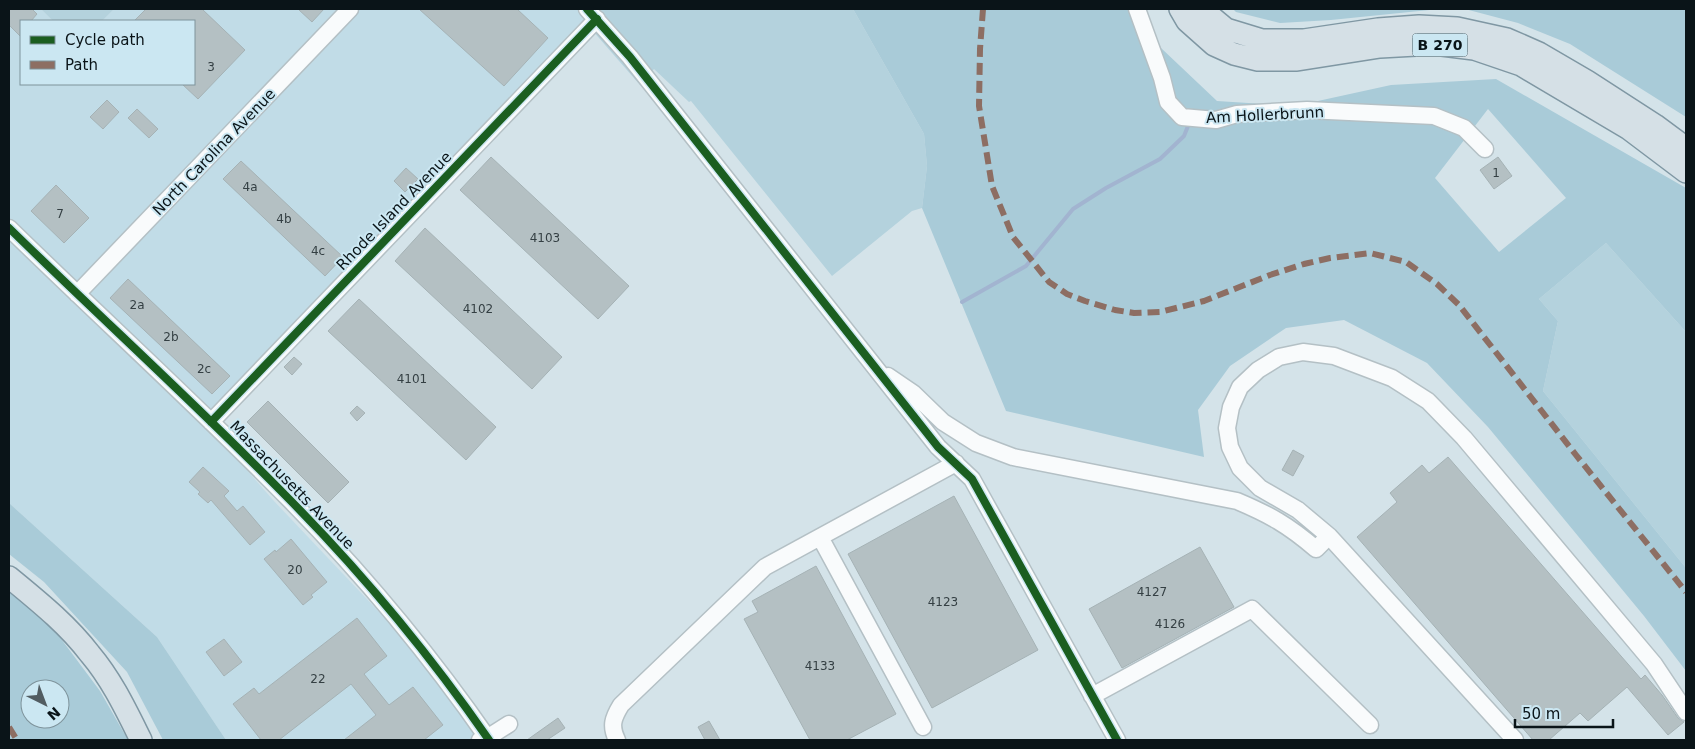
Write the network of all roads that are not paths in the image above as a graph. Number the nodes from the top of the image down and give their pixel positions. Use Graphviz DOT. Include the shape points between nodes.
graph roads {
  1 [pos="350,9"];
  2 [pos="1137,9"];
  3 [pos="1180,9"];
  4 [pos="1202,9"];
  5 [pos="592,14"];
  6 [pos="1686,148"];
  7 [pos="1485,150"];
  8 [pos="1686,172"];
  9 [pos="9,228"];
  10 [pos="77,294"];
  11 [pos="874,366"];
  12 [pos="210,422"];
  13 [pos="956,463"];
  14 [pos="1330,536"];
  15 [pos="820,537"];
  16 [pos="9,578"];
  17 [pos="1092,696"];
  18 [pos="1686,712"];
  19 [pos="509,724"];
  20 [pos="1370,725"];
  21 [pos="923,728"];
  22 [pos="142,740"];
  23 [pos="486,740"];
  24 [pos="617,740"];
  25 [pos="1117,740"];
  26 [pos="1515,740"];
  1 -- 10 [label="street, North Carolina Avenue"];
  2 -- 7 [label="street, Am Hollerbrunn" via="1168,102 1182,116 1216,120 1237,114 1308,110 1426,115 1464,128"];
  3 -- 8 [label="main road, B 270" via="1187,21 1214,45 1258,60 1297,60 1380,47 1434,44 1474,49 1537,74 1629,129"];
  4 -- 6 [label="main road, B 270" via="1226,28 1262,40 1304,40 1420,26 1457,28 1507,39 1587,81"];
  5 -- 11 [label="street" via="630,57"];
  5 -- 12 [label="street, Rhode Island Avenue"];
  9 -- 10 [label="street, Massachusetts Avenue"];
  10 -- 12 [label="street, Massachusetts Avenue"];
  11 -- 13 [label="street" via="938,447"];
  11 -- 14 [label="street" via="913,393 943,422 976,443 1013,457 1237,501 1270,515 1316,549"];
  12 -- 23 [label="street, Massachusetts Avenue" via="288,498 350,565 440,673"];
  13 -- 15 [label="street"];
  13 -- 17 [label="street" via="972,479"];
  14 -- 18 [label="street" via="1298,510 1260,488 1240,468 1230,448 1227,428 1231,407 1240,387 1279,357 1303,352 1334,356 1392,378 1428,401 1464,438 1654,664"];
  14 -- 26 [label="street"];
  15 -- 21 [label="street"];
  15 -- 24 [label="street" via="765,567 621,705 612,725"];
  16 -- 22 [label="main road" via="53,614 91,654"];
  17 -- 20 [label="street" via="1252,609"];
  17 -- 25 [label="street"];
  19 -- 23 [label="street"];
}
